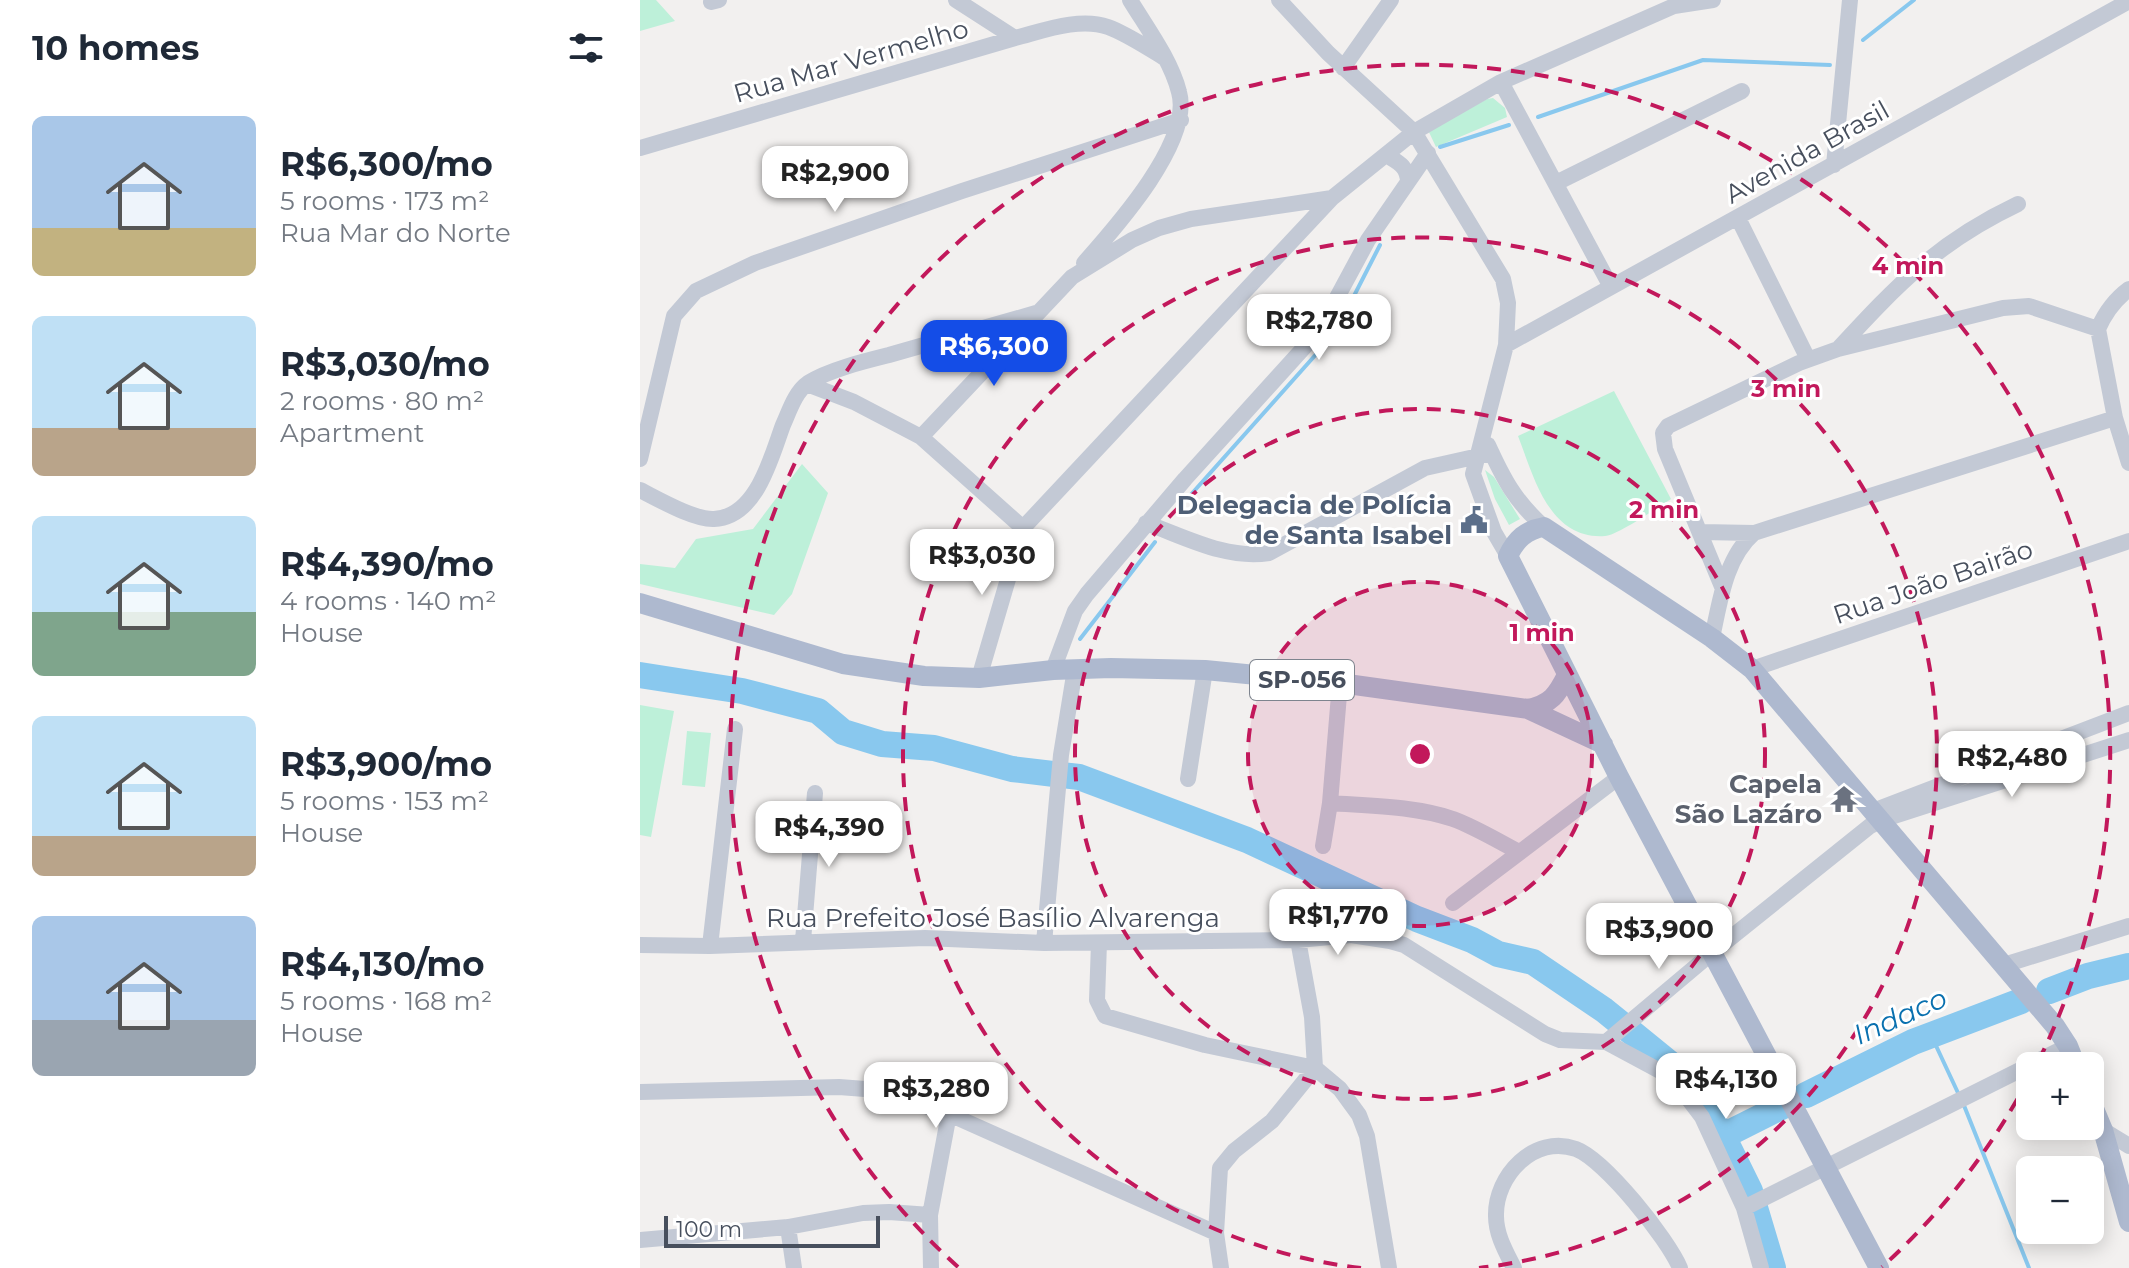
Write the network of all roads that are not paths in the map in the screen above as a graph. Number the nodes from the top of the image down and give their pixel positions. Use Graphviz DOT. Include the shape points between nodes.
graph roads {
  1 [pos="956,0"];
  2 [pos="1130,0"];
  3 [pos="1279,0"];
  4 [pos="1391,0"];
  5 [pos="1713,0"];
  6 [pos="1850,0"];
  7 [pos="2129,1"];
  8 [pos="1015,38"];
  9 [pos="1163,57"];
  10 [pos="1343,68"];
  11 [pos="1501,82"];
  12 [pos="1742,91"];
  13 [pos="1181,120"];
  14 [pos="1414,132"];
  15 [pos="640,148"];
  16 [pos="1428,153"];
  17 [pos="1386,155"];
  18 [pos="1834,165"];
  19 [pos="1408,181"];
  20 [pos="1556,183"];
  21 [pos="1332,198"];
  22 [pos="2018,204"];
  23 [pos="1738,218"];
  24 [pos="1072,277"];
  25 [pos="1611,287"];
  26 [pos="2129,289"];
  27 [pos="1038,312"];
  28 [pos="2098,329"];
  29 [pos="1506,345"];
  30 [pos="1838,349"];
  31 [pos="1808,359"];
  32 [pos="807,384"];
  33 [pos="2129,391"];
  34 [pos="2112,400"];
  35 [pos="2115,418"];
  36 [pos="921,437"];
  37 [pos="1484,456"];
  38 [pos="640,459"];
  39 [pos="2129,463"];
  40 [pos="640,490"];
  41 [pos="1146,523"];
  42 [pos="1544,527"];
  43 [pos="1023,528"];
  44 [pos="1701,532"];
  45 [pos="1754,533"];
  46 [pos="2129,541"];
  47 [pos="1508,556"];
  48 [pos="1723,589"];
  49 [pos="640,603"];
  50 [pos="1712,638"];
  51 [pos="1075,669"];
  52 [pos="1752,669"];
  53 [pos="1053,670"];
  54 [pos="1205,670"];
  55 [pos="1567,675"];
  56 [pos="979,678"];
  57 [pos="1340,683"];
  58 [pos="1528,709"];
  59 [pos="2129,713"];
  60 [pos="735,729"];
  61 [pos="2129,740"];
  62 [pos="1603,744"];
  63 [pos="1619,777"];
  64 [pos="1188,779"];
  65 [pos="815,793"];
  66 [pos="1330,803"];
  67 [pos="1878,816"];
  68 [pos="1323,846"];
  69 [pos="1519,852"];
  70 [pos="1453,903"];
  71 [pos="2129,926"];
  72 [pos="1298,940"];
  73 [pos="803,941"];
  74 [pos="1044,943"];
  75 [pos="1099,943"];
  76 [pos="640,945"];
  77 [pos="710,946"];
  78 [pos="1713,952"];
  79 [pos="2004,965"];
  80 [pos="1611,1037"];
  81 [pos="2068,1046"];
  82 [pos="2070,1052"];
  83 [pos="1315,1068"];
  84 [pos="640,1092"];
  85 [pos="949,1114"];
  86 [pos="2104,1131"];
  87 [pos="2104,1134"];
  88 [pos="2129,1146"];
  89 [pos="1826,1166"];
  90 [pos="1748,1207"];
  91 [pos="930,1215"];
  92 [pos="2129,1222"];
  93 [pos="788,1227"];
  94 [pos="1216,1233"];
  95 [pos="640,1240"];
  96 [pos="794,1268"];
  97 [pos="931,1268"];
  98 [pos="1221,1268"];
  99 [pos="1389,1268"];
  100 [pos="1514,1268"];
  101 [pos="1680,1268"];
  102 [pos="1761,1268"];
  103 [pos="1879,1268"];
  1 -- 8 [label="street"];
  2 -- 9 [label="street"];
  3 -- 10 [label="street"];
  4 -- 10 [label="street"];
  5 -- 11 [label="street" via="1674,6"];
  6 -- 18 [label="street"];
  7 -- 18 [label="street, Avenida Brasil"];
  8 -- 9 [label="street, Rua Mar Vermelho" via="1098,24"];
  8 -- 15 [label="street, Rua Mar Vermelho"];
  9 -- 13 [label="street" via="1180,94"];
  10 -- 14 [label="street"];
  11 -- 14 [label="street"];
  11 -- 20 [label="street"];
  12 -- 20 [label="street"];
  13 -- 24 [label="street" via="1168,151 1135,201"];
  13 -- 38 [label="street" via="755,263 696,291 674,316"];
  14 -- 16 [label="street"];
  14 -- 17 [label="street"];
  16 -- 19 [label="street"];
  16 -- 29 [label="street" via="1503,279"];
  17 -- 19 [label="street" via="1403,165"];
  17 -- 21 [label="street"];
  18 -- 23 [label="street, Avenida Brasil"];
  19 -- 41 [label="street" via="1368,240 1319,331"];
  20 -- 25 [label="street"];
  21 -- 24 [label="street" via="1159,228"];
  21 -- 43 [label="street"];
  22 -- 30 [label="street" via="1936,251 1897,284"];
  23 -- 25 [label="street, Avenida Brasil"];
  23 -- 31 [label="street"];
  24 -- 27 [label="street"];
  25 -- 29 [label="street, Avenida Brasil"];
  26 -- 28 [label="street" via="2105,313"];
  27 -- 32 [label="street" via="865,361"];
  27 -- 36 [label="street"];
  28 -- 30 [label="street" via="2016,306"];
  28 -- 34 [label="street"];
  29 -- 37 [label="street"];
  30 -- 31 [label="street"];
  31 -- 44 [label="street" via="1677,421 1663,433"];
  32 -- 36 [label="street"];
  32 -- 40 [label="street" via="788,414 762,479 740,508 714,519"];
  33 -- 34 [label="street"];
  34 -- 35 [label="street"];
  35 -- 39 [label="street"];
  35 -- 45 [label="street"];
  36 -- 43 [label="street"];
  37 -- 41 [label="street" via="1425,468 1269,553 1234,554"];
  37 -- 42 [label="street"];
  37 -- 47 [label="street" via="1475,481"];
  41 -- 53 [label="street" via="1075,611"];
  42 -- 47 [label="main road" via="1521,537"];
  42 -- 50 [label="main road"];
  43 -- 56 [label="street"];
  44 -- 45 [label="street"];
  44 -- 48 [label="street"];
  45 -- 48 [label="street" via="1742,544"];
  46 -- 52 [label="street, Rua João Bairão"];
  47 -- 55 [label="main road"];
  48 -- 50 [label="street"];
  49 -- 56 [label="main road, SP-056" via="843,664"];
  50 -- 52 [label="main road"];
  51 -- 53 [label="main road, SP-056"];
  51 -- 54 [label="main road, SP-056"];
  51 -- 74 [label="street" via="1058,781"];
  52 -- 67 [label="main road"];
  53 -- 56 [label="main road, SP-056"];
  54 -- 57 [label="main road, SP-056"];
  54 -- 64 [label="street"];
  55 -- 58 [label="main road" via="1553,700"];
  55 -- 62 [label="main road"];
  57 -- 58 [label="main road, SP-056"];
  57 -- 66 [label="street"];
  58 -- 62 [label="main road, SP-056"];
  59 -- 67 [label="street"];
  60 -- 77 [label="street"];
  61 -- 67 [label="street"];
  62 -- 63 [label="main road"];
  63 -- 69 [label="street"];
  63 -- 78 [label="main road"];
  65 -- 73 [label="street"];
  66 -- 68 [label="street"];
  66 -- 69 [label="street" via="1433,814"];
  67 -- 78 [label="street"];
  67 -- 79 [label="main road"];
  69 -- 70 [label="street"];
  71 -- 79 [label="street"];
  72 -- 75 [label="street, Rua Prefeito José Basílio Alvarenga"];
  72 -- 80 [label="street, Rua Prefeito José Basílio Alvarenga" via="1351,935 1390,941 1545,1034 1571,1041"];
  72 -- 83 [label="street"];
  73 -- 74 [label="street, Rua Prefeito José Basílio Alvarenga" via="925,938"];
  73 -- 77 [label="street, Rua Prefeito José Basílio Alvarenga"];
  74 -- 75 [label="street, Rua Prefeito José Basílio Alvarenga"];
  75 -- 83 [label="street" via="1097,1000 1105,1016 1205,1045"];
  76 -- 77 [label="street, Rua Prefeito José Basílio Alvarenga"];
  78 -- 80 [label="street"];
  78 -- 89 [label="main road"];
  79 -- 81 [label="main road"];
  80 -- 90 [label="street" via="1690,1100"];
  81 -- 82 [label="main road"];
  81 -- 89 [label="street"];
  83 -- 94 [label="street" via="1272,1121 1220,1168"];
  83 -- 99 [label="street" via="1340,1089 1367,1136"];
  84 -- 85 [label="street" via="856,1088"];
  85 -- 91 [label="street"];
  85 -- 94 [label="street"];
  86 -- 88 [label="street"];
  87 -- 92 [label="main road"];
  89 -- 90 [label="street"];
  89 -- 103 [label="main road"];
  90 -- 102 [label="street"];
  91 -- 93 [label="street" via="863,1213"];
  91 -- 97 [label="street"];
  93 -- 95 [label="street"];
  93 -- 96 [label="street"];
  94 -- 98 [label="street"];
  100 -- 101 [label="street" via="1498,1235 1498,1196 1521,1160 1538,1150 1560,1147 1587,1156 1629,1196"];
}
